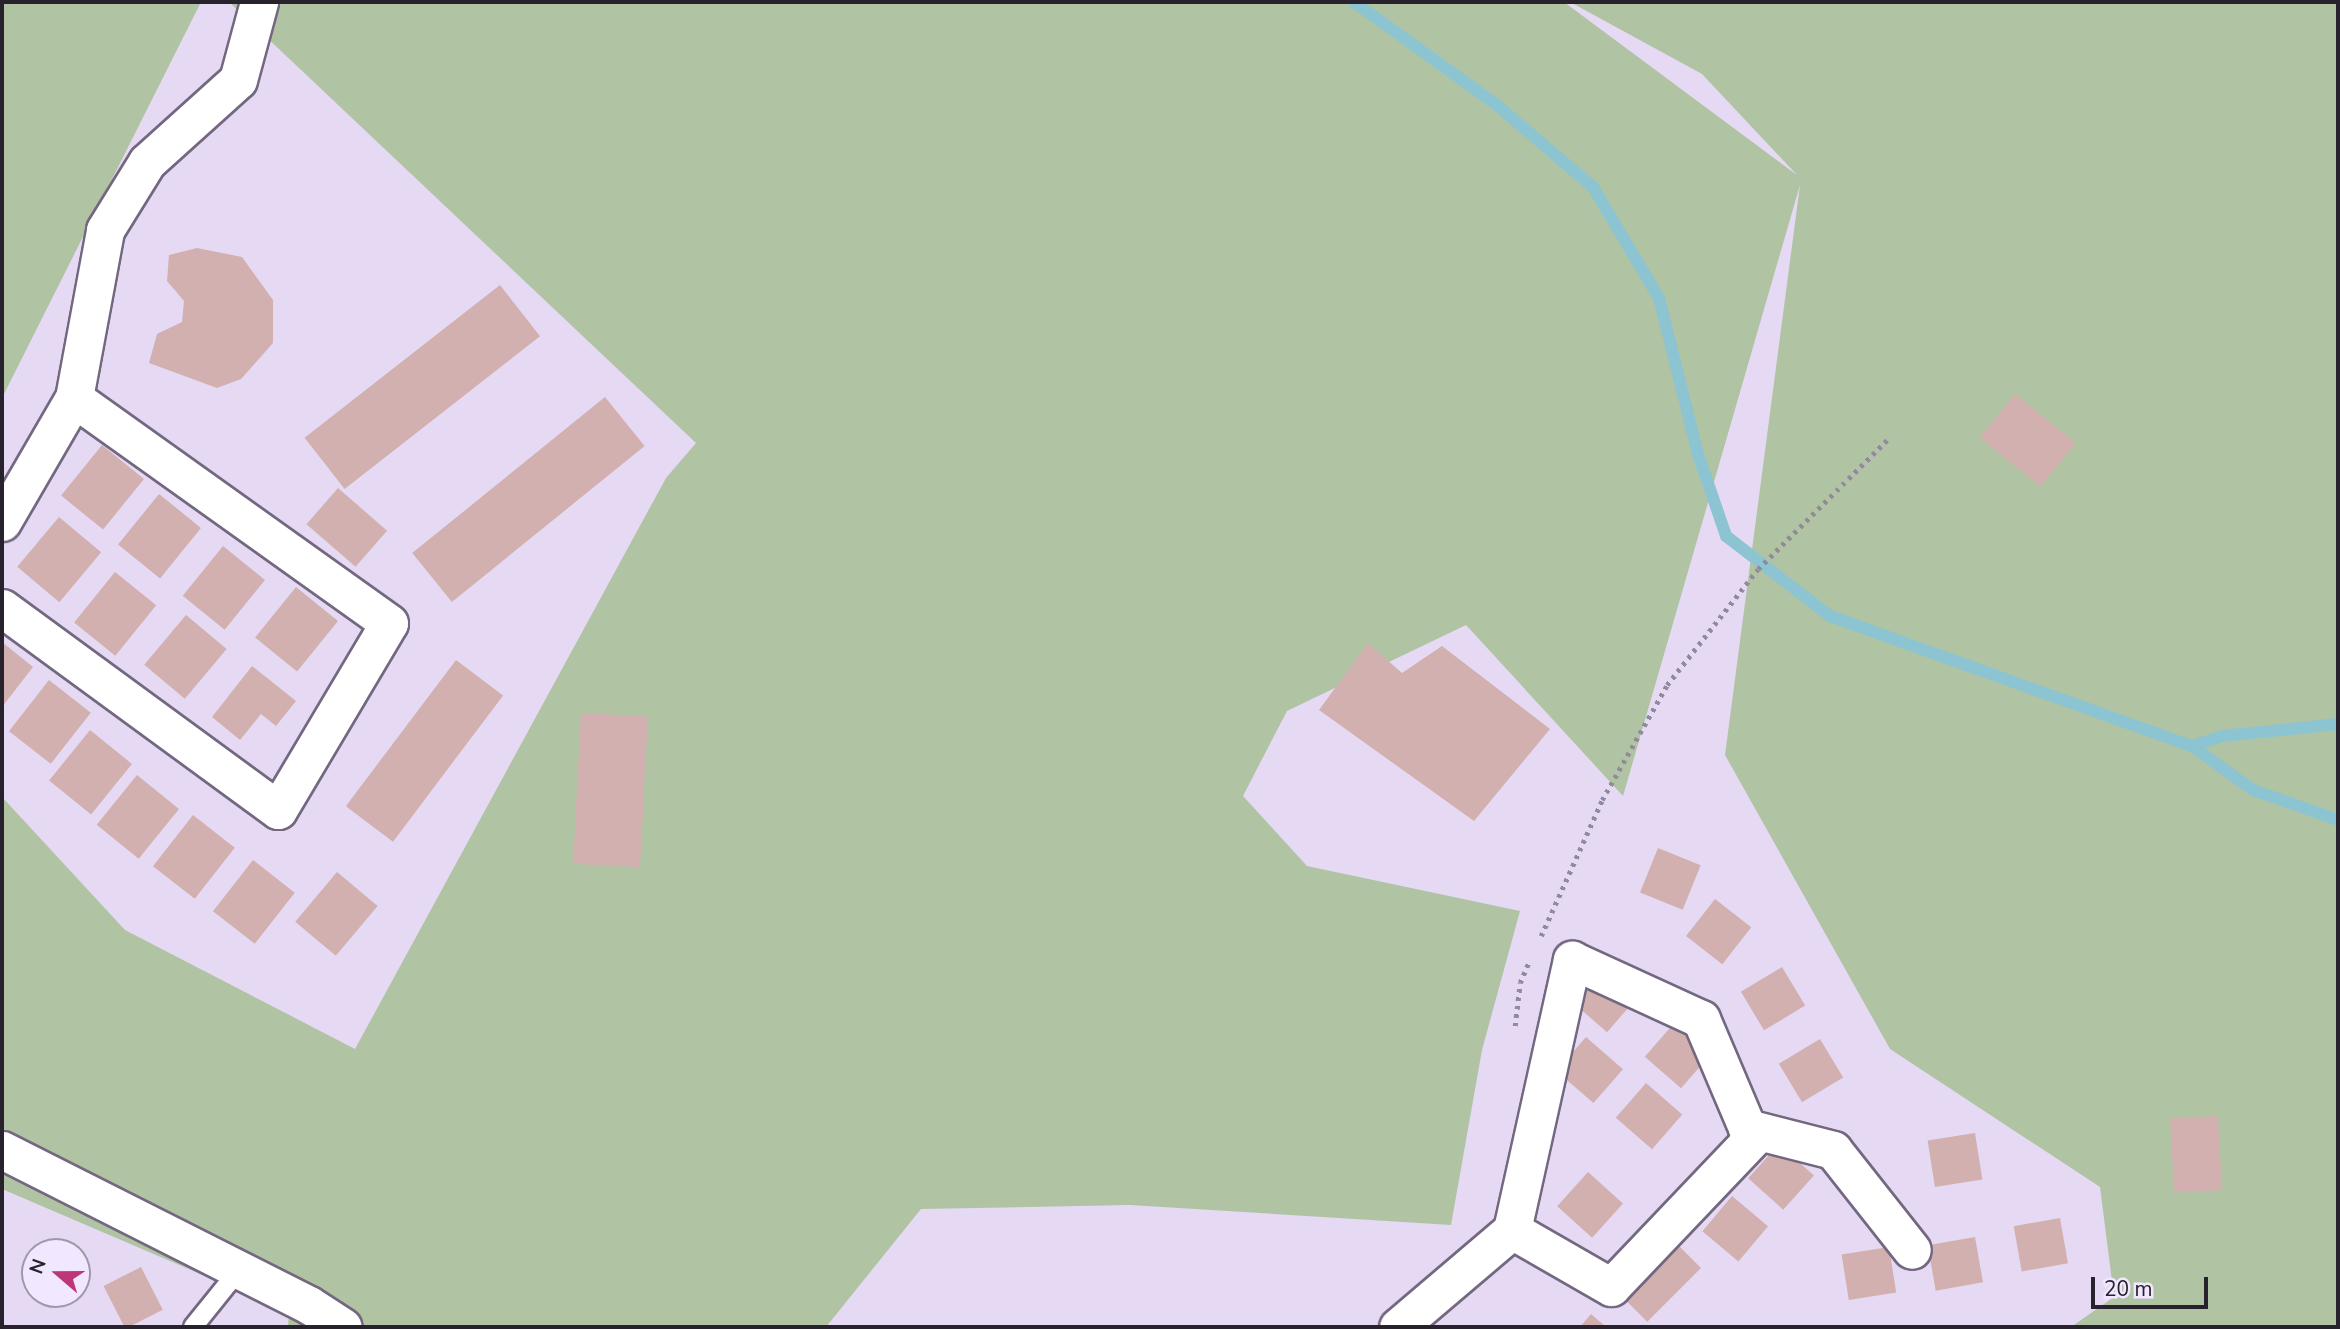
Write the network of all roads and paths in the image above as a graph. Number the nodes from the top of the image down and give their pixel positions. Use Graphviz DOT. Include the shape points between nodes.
graph roads {
  1 [pos="260,2"];
  2 [pos="74,398"];
  3 [pos="1890,437"];
  4 [pos="2,522"];
  5 [pos="2,608"];
  6 [pos="1514,1035"];
  7 [pos="1748,1128"];
  8 [pos="2,1150"];
  9 [pos="1512,1230"];
  10 [pos="1912,1250"];
  11 [pos="239,1270"];
  12 [pos="193,1327"];
  13 [pos="342,1327"];
  14 [pos="1398,1327"];
  1 -- 2 [label="street" via="238,80 147,162 105,230"];
  2 -- 4 [label="street"];
  2 -- 5 [label="street" via="389,623 278,810"];
  3 -- 6 [label="path" via="1758,569 1667,685 1602,800 1520,983"];
  7 -- 9 [label="street" via="1752,1139 1611,1287"];
  7 -- 9 [label="street" via="1701,1019 1572,960"];
  7 -- 10 [label="street" via="1833,1150"];
  8 -- 11 [label="street"];
  9 -- 14 [label="street"];
  11 -- 12 [label="lane"];
  11 -- 13 [label="street"];
}
